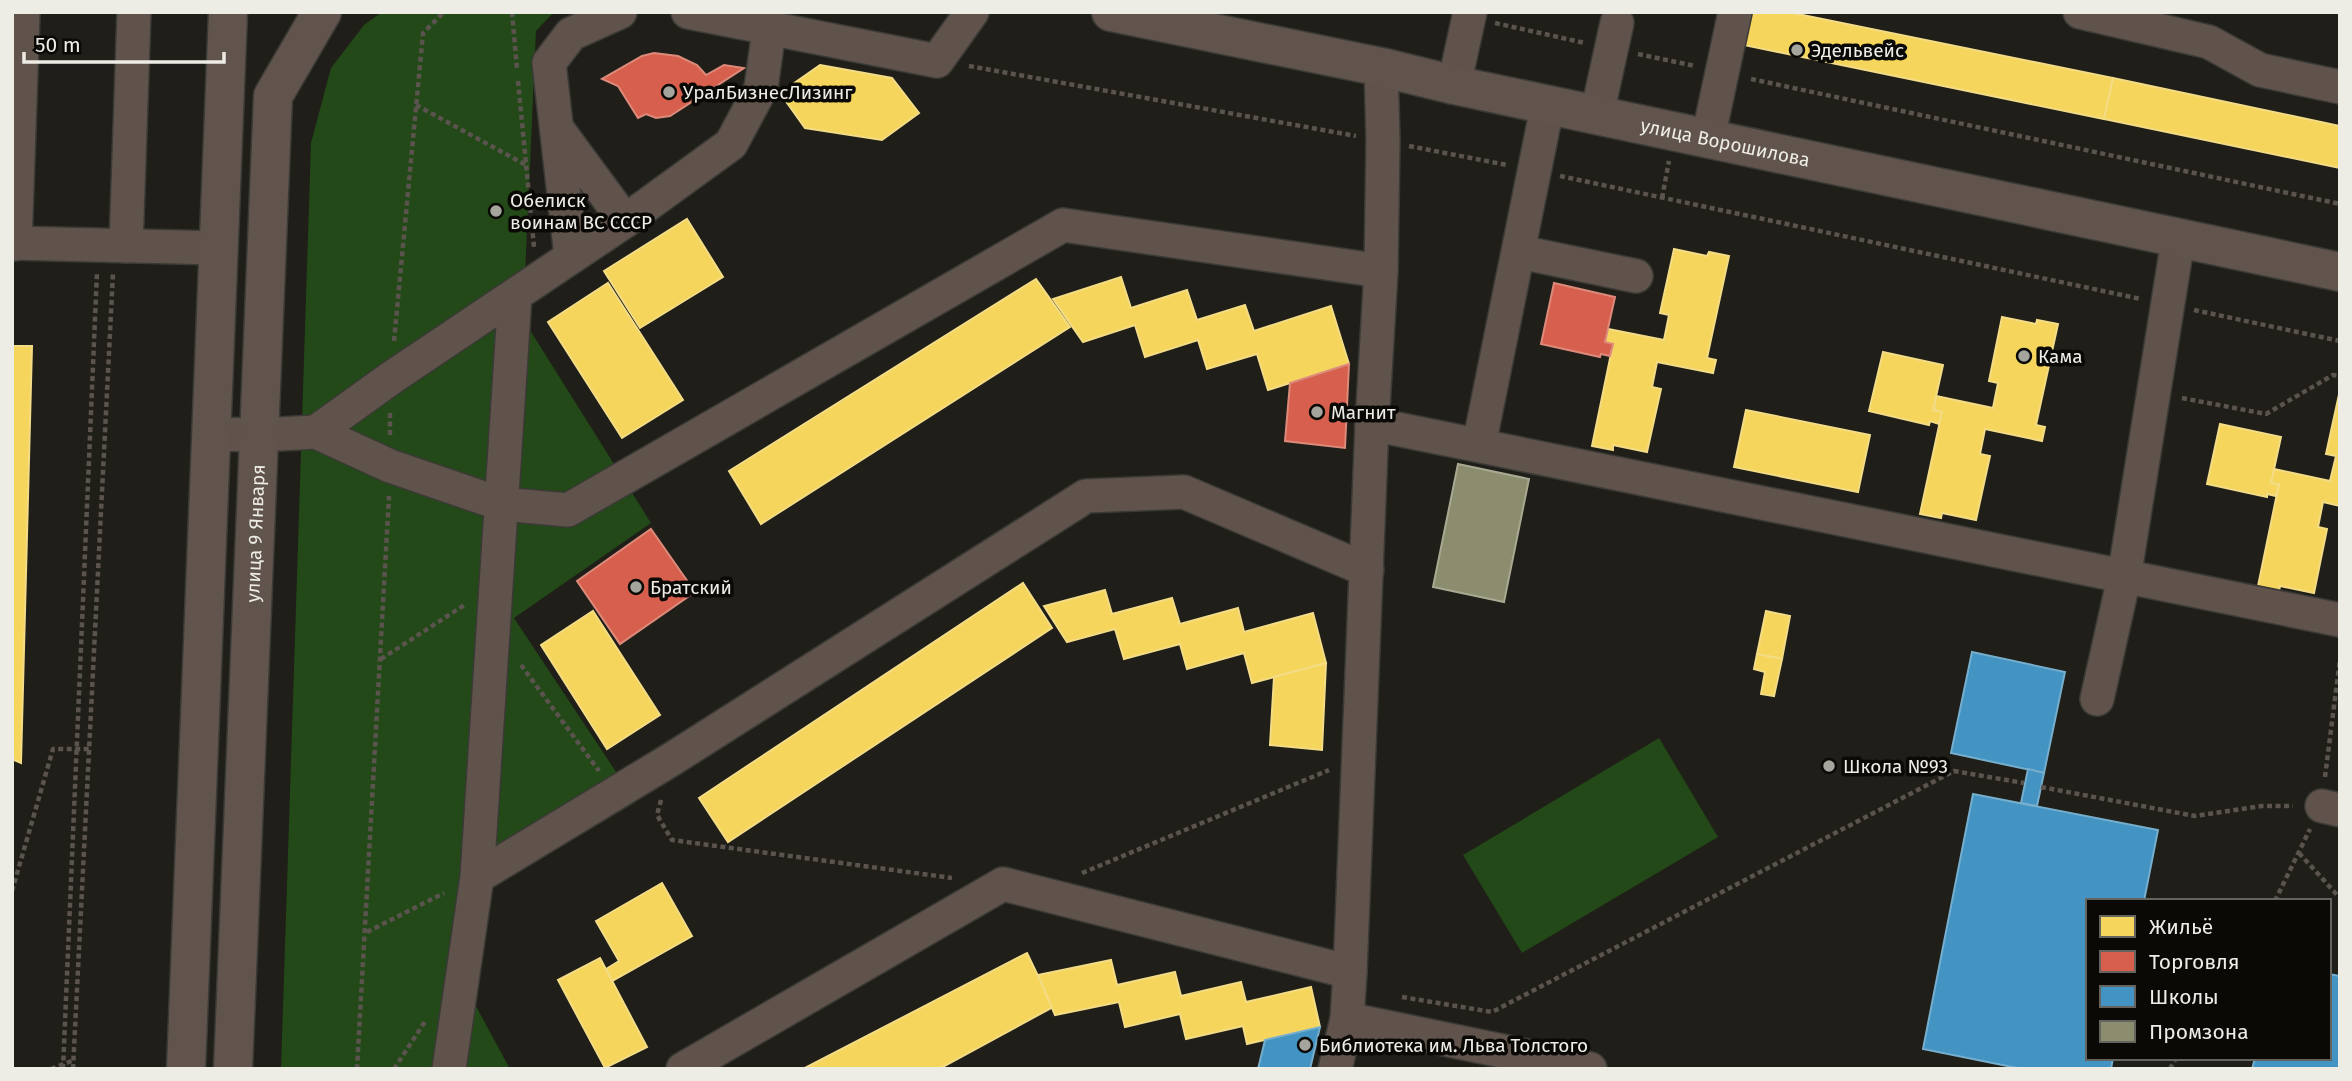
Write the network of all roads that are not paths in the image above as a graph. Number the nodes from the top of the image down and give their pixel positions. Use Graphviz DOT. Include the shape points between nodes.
graph roads {
  1 [pos="23,12"];
  2 [pos="134,12"];
  3 [pos="228,12"];
  4 [pos="322,12"];
  5 [pos="620,12"];
  6 [pos="688,12"];
  7 [pos="972,12"];
  8 [pos="1111,12"];
  9 [pos="1735,12"];
  10 [pos="2080,12"];
  11 [pos="1469,15"];
  12 [pos="769,30"];
  13 [pos="1614,36"];
  14 [pos="1381,67"];
  15 [pos="1454,85"];
  16 [pos="2340,86"];
  17 [pos="1548,103"];
  18 [pos="1597,114"];
  19 [pos="556,127"];
  20 [pos="1708,138"];
  21 [pos="625,221"];
  22 [pos="2178,240"];
  23 [pos="14,244"];
  24 [pos="113,246"];
  25 [pos="219,248"];
  26 [pos="1520,251"];
  27 [pos="571,256"];
  28 [pos="1381,271"];
  29 [pos="2340,272"];
  30 [pos="1636,276"];
  31 [pos="514,295"];
  32 [pos="1372,424"];
  33 [pos="316,432"];
  34 [pos="211,434"];
  35 [pos="259,435"];
  36 [pos="1479,445"];
  37 [pos="502,504"];
  38 [pos="1367,570"];
  39 [pos="2124,578"];
  40 [pos="2340,620"];
  41 [pos="2097,699"];
  42 [pos="477,877"];
  43 [pos="1350,972"];
  44 [pos="1347,1019"];
  45 [pos="186,1069"];
  46 [pos="233,1069"];
  47 [pos="449,1069"];
  48 [pos="683,1069"];
  49 [pos="1335,1069"];
  50 [pos="1590,1069"];
  1 -- 23 [label="street"];
  2 -- 24 [label="street"];
  3 -- 25 [label="main road"];
  4 -- 35 [label="main road, улица 9 Января" via="273,96"];
  5 -- 19 [label="street" via="571,34 549,64"];
  6 -- 12 [label="street"];
  7 -- 12 [label="street" via="937,61"];
  8 -- 14 [label="main road, улица Ворошилова"];
  9 -- 20 [label="street"];
  10 -- 16 [label="street" via="2209,42 2260,70"];
  11 -- 15 [label="street"];
  12 -- 21 [label="street" via="761,88 731,144"];
  13 -- 18 [label="street"];
  14 -- 15 [label="main road, улица Ворошилова"];
  14 -- 28 [label="street"];
  15 -- 17 [label="main road, улица Ворошилова"];
  17 -- 18 [label="main road, улица Ворошилова"];
  17 -- 26 [label="street"];
  18 -- 20 [label="main road, улица Ворошилова"];
  19 -- 21 [label="street"];
  19 -- 27 [label="street"];
  20 -- 22 [label="main road, улица Ворошилова"];
  21 -- 27 [label="street"];
  22 -- 29 [label="main road, улица Ворошилова"];
  22 -- 39 [label="street"];
  23 -- 24 [label="street"];
  24 -- 25 [label="street"];
  25 -- 34 [label="main road"];
  26 -- 30 [label="street"];
  26 -- 36 [label="street"];
  27 -- 31 [label="street"];
  28 -- 32 [label="street"];
  28 -- 37 [label="street" via="1063,225 568,510"];
  31 -- 33 [label="street"];
  31 -- 37 [label="street"];
  32 -- 36 [label="street"];
  32 -- 38 [label="street"];
  33 -- 35 [label="street"];
  33 -- 37 [label="street" via="390,466"];
  34 -- 35 [label="street"];
  34 -- 45 [label="main road"];
  35 -- 46 [label="main road, улица 9 Января"];
  36 -- 39 [label="street"];
  37 -- 42 [label="street"];
  38 -- 42 [label="street" via="1184,492 1086,496"];
  38 -- 43 [label="street"];
  39 -- 40 [label="street"];
  39 -- 41 [label="street"];
  42 -- 47 [label="street"];
  43 -- 44 [label="street"];
  43 -- 48 [label="street" via="1003,884"];
  44 -- 49 [label="street"];
  44 -- 50 [label="street"];
}
